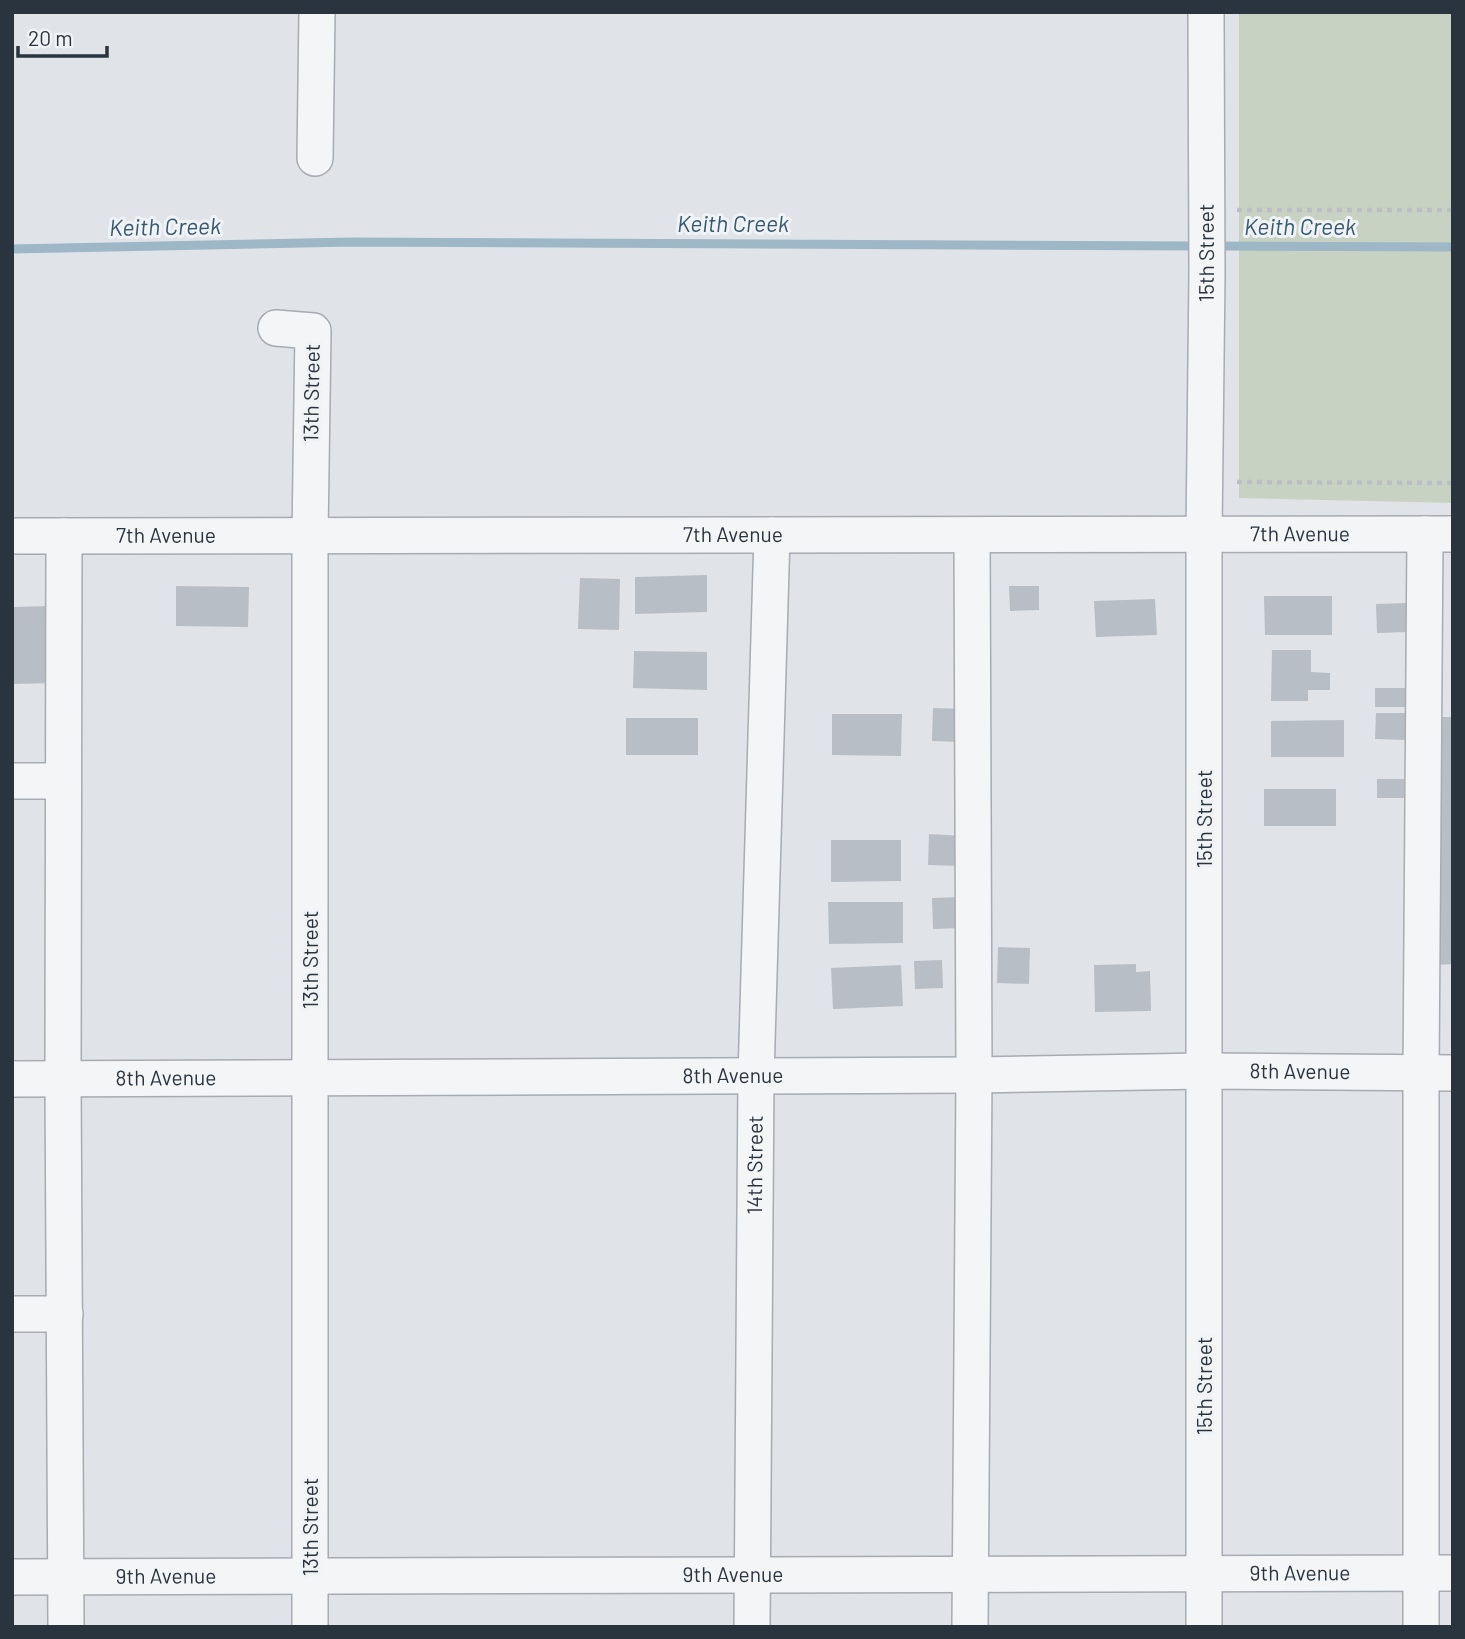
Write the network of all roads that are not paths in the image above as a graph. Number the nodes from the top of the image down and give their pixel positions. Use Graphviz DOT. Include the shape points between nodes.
graph roads {
  1 [pos="317,12"];
  2 [pos="1206,12"];
  3 [pos="315,158"];
  4 [pos="276,328"];
  5 [pos="1204,534"];
  6 [pos="1439,534"];
  7 [pos="772,535"];
  8 [pos="972,535"];
  9 [pos="12,536"];
  10 [pos="64,536"];
  11 [pos="310,536"];
  12 [pos="12,781"];
  13 [pos="63,781"];
  14 [pos="1204,1071"];
  15 [pos="1437,1073"];
  16 [pos="974,1075"];
  17 [pos="756,1076"];
  18 [pos="312,1077"];
  19 [pos="63,1078"];
  20 [pos="12,1079"];
  21 [pos="12,1314"];
  22 [pos="65,1314"];
  23 [pos="1437,1573"];
  24 [pos="971,1574"];
  25 [pos="1205,1574"];
  26 [pos="754,1575"];
  27 [pos="311,1576"];
  28 [pos="12,1577"];
  29 [pos="67,1577"];
  30 [pos="66,1627"];
  31 [pos="310,1627"];
  32 [pos="752,1627"];
  33 [pos="970,1627"];
  34 [pos="1204,1627"];
  35 [pos="1421,1627"];
  1 -- 3 [label="street"];
  2 -- 5 [label="street, 15th Street"];
  4 -- 11 [label="street, 13th Street" via="313,331"];
  5 -- 6 [label="street, 7th Avenue"];
  5 -- 8 [label="street, 7th Avenue"];
  5 -- 14 [label="street, 15th Street"];
  6 -- 15 [label="street"];
  7 -- 8 [label="street, 7th Avenue"];
  7 -- 11 [label="street, 7th Avenue"];
  7 -- 17 [label="street, 14th Street"];
  8 -- 16 [label="street"];
  9 -- 10 [label="street, 7th Avenue"];
  10 -- 11 [label="street, 7th Avenue"];
  10 -- 13 [label="street"];
  11 -- 18 [label="street, 13th Street"];
  12 -- 13 [label="street"];
  13 -- 19 [label="street"];
  14 -- 15 [label="street, 8th Avenue"];
  14 -- 16 [label="street, 8th Avenue"];
  14 -- 25 [label="street, 15th Street"];
  15 -- 23 [label="street"];
  16 -- 17 [label="street, 8th Avenue"];
  16 -- 24 [label="street"];
  17 -- 18 [label="street, 8th Avenue"];
  17 -- 26 [label="street, 14th Street"];
  18 -- 19 [label="street, 8th Avenue"];
  18 -- 27 [label="street, 13th Street"];
  19 -- 20 [label="street, 8th Avenue"];
  19 -- 22 [label="street"];
  21 -- 22 [label="street"];
  22 -- 29 [label="street"];
  23 -- 25 [label="street, 9th Avenue"];
  23 -- 35 [label="street"];
  24 -- 25 [label="street, 9th Avenue"];
  24 -- 26 [label="street, 9th Avenue"];
  24 -- 33 [label="street"];
  25 -- 34 [label="street, 15th Street"];
  26 -- 27 [label="street, 9th Avenue"];
  26 -- 32 [label="street, 14th Street"];
  27 -- 29 [label="street, 9th Avenue"];
  27 -- 31 [label="street, 13th Street"];
  28 -- 29 [label="street, 9th Avenue"];
  29 -- 30 [label="street"];
}
